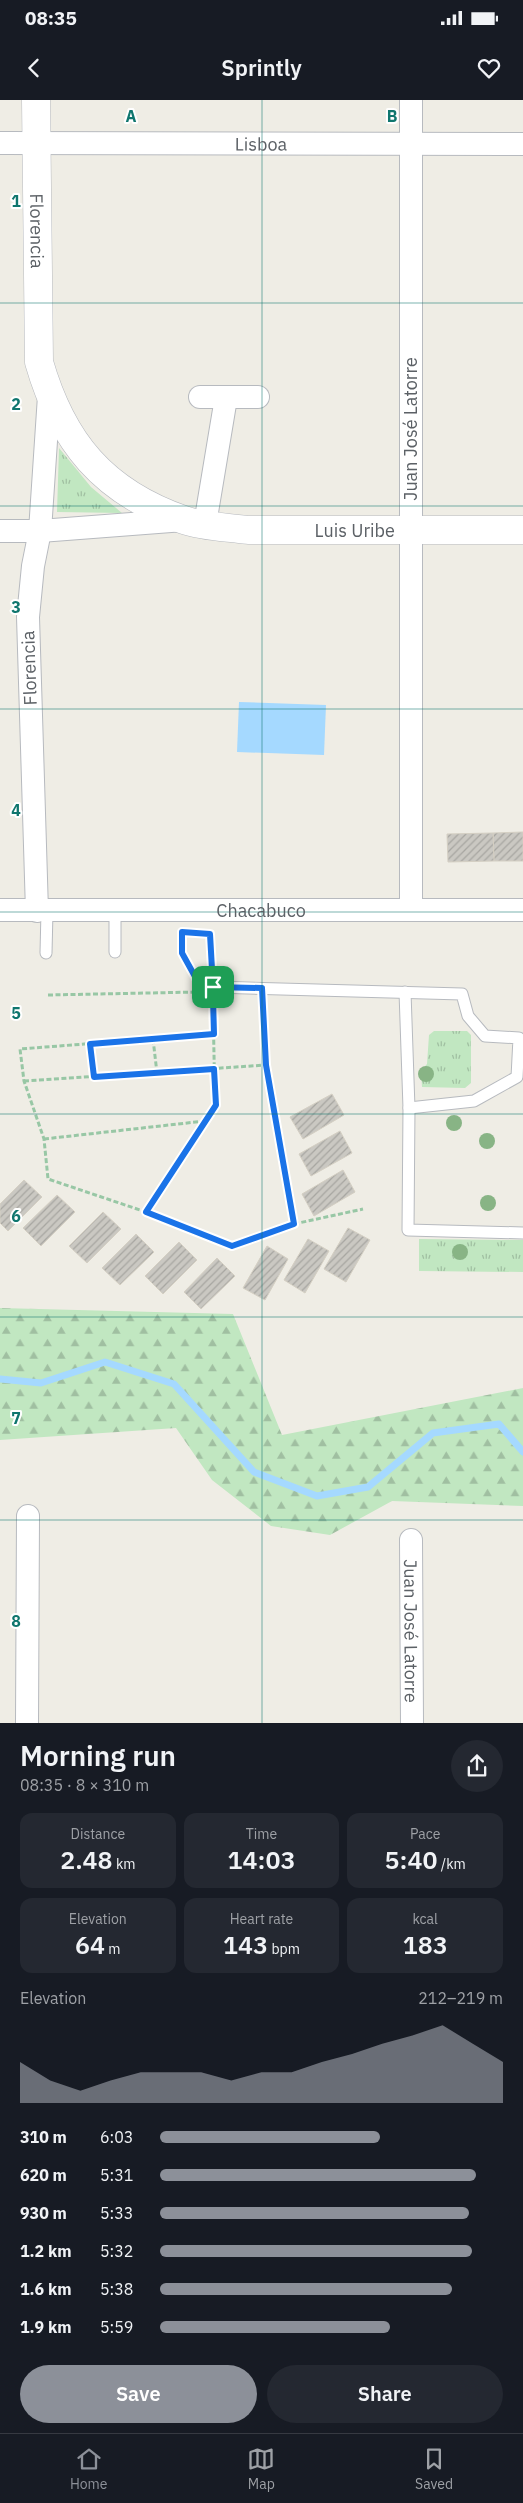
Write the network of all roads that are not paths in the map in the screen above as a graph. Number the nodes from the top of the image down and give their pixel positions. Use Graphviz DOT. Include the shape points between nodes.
graph roads {
  1 [pos="36,100"];
  2 [pos="410,100"];
  3 [pos="0,143"];
  4 [pos="37,143"];
  5 [pos="411,144"];
  6 [pos="523,144"];
  7 [pos="39,362"];
  8 [pos="49,396"];
  9 [pos="200,397"];
  10 [pos="258,397"];
  11 [pos="226,398"];
  12 [pos="195,522"];
  13 [pos="410,530"];
  14 [pos="523,530"];
  15 [pos="0,531"];
  16 [pos="40,531"];
  17 [pos="115,909"];
  18 [pos="411,909"];
  19 [pos="0,910"];
  20 [pos="523,910"];
  21 [pos="42,911"];
  22 [pos="115,952"];
  23 [pos="46,953"];
  24 [pos="209,992"];
  25 [pos="405,992"];
  26 [pos="409,1108"];
  27 [pos="523,1233"];
  28 [pos="28,1516"];
  29 [pos="411,1540"];
  30 [pos="27,1723"];
  31 [pos="412,1723"];
  1 -- 4 [label="street, Florencia"];
  2 -- 5 [label="street, Juan José Latorre"];
  3 -- 4 [label="street, Lisboa"];
  4 -- 5 [label="street, Lisboa"];
  4 -- 7 [label="street, Florencia"];
  5 -- 6 [label="street, Lisboa"];
  5 -- 13 [label="street, Juan José Latorre"];
  7 -- 8 [label="street, Luis Uribe"];
  8 -- 12 [label="street, Luis Uribe" via="69,436 93,466 148,505"];
  8 -- 16 [label="street, Florencia"];
  9 -- 11 [label="street"];
  10 -- 11 [label="street"];
  11 -- 12 [label="street"];
  12 -- 13 [label="street, Luis Uribe" via="248,530"];
  12 -- 16 [label="street, Luis Uribe"];
  13 -- 14 [label="street, Luis Uribe"];
  13 -- 18 [label="street, Juan José Latorre"];
  15 -- 16 [label="street, Luis Uribe"];
  16 -- 21 [label="street, Florencia" via="28,617"];
  17 -- 18 [label="street, Chacabuco"];
  17 -- 21 [label="street, Chacabuco"];
  17 -- 22 [label="lane"];
  18 -- 20 [label="street, Chacabuco"];
  19 -- 21 [label="street, Chacabuco"];
  21 -- 23 [label="lane"];
  24 -- 25 [label="lane" via="262,988"];
  25 -- 26 [label="lane"];
  25 -- 26 [label="lane" via="462,994 468,1016 485,1036 519,1038 517,1077 474,1101"];
  26 -- 27 [label="lane" via="408,1230"];
  28 -- 30 [label="street"];
  29 -- 31 [label="street, Juan José Latorre"];
}
